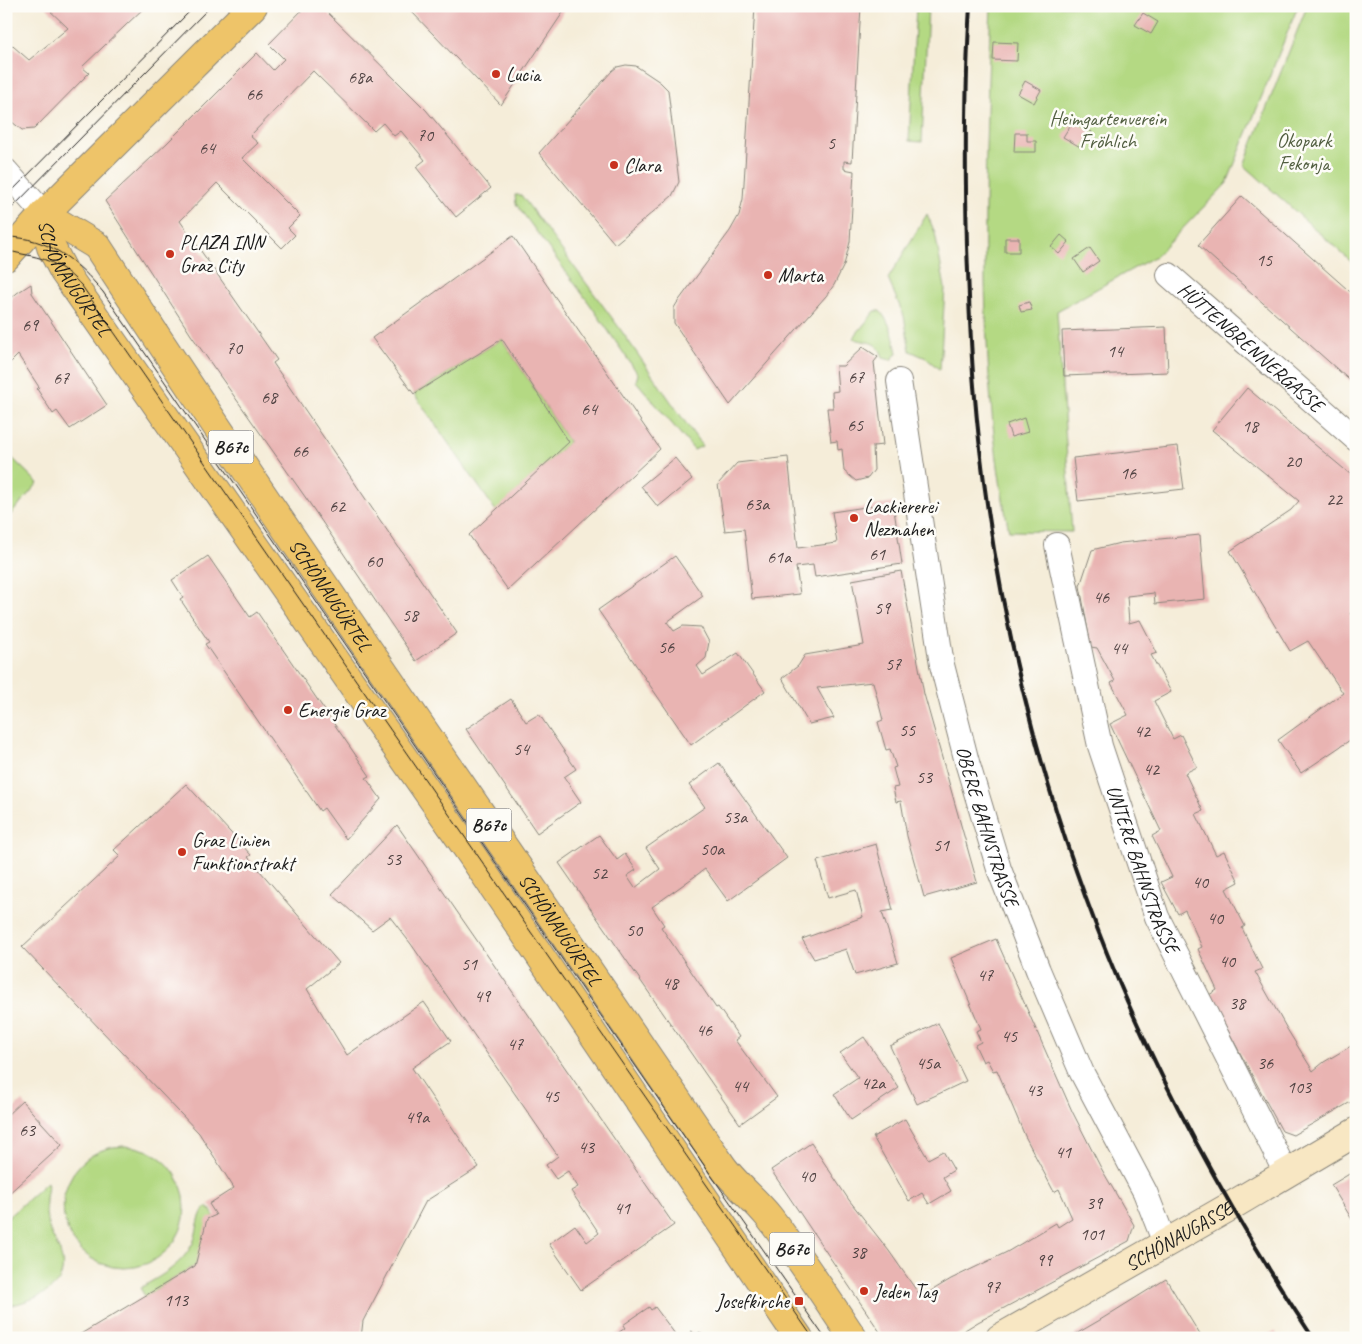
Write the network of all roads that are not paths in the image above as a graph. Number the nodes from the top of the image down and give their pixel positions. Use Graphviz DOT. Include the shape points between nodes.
graph roads {
  1 [pos="253,6"];
  2 [pos="6,171"];
  3 [pos="44,214"];
  4 [pos="6,257"];
  5 [pos="1169,275"];
  6 [pos="899,381"];
  7 [pos="1356,439"];
  8 [pos="1058,545"];
  9 [pos="1356,1132"];
  10 [pos="1286,1174"];
  11 [pos="1165,1243"];
  12 [pos="799,1338"];
  13 [pos="853,1338"];
  14 [pos="1000,1338"];
  1 -- 3 [label="main road"];
  2 -- 3 [label="street"];
  3 -- 4 [label="main road"];
  3 -- 12 [label="main road, SCHÖNAUGÜRTEL / B67c" via="51,247 64,272 468,849"];
  3 -- 13 [label="main road, SCHÖNAUGÜRTEL / B67c" via="97,246 399,695 723,1167 769,1217"];
  5 -- 7 [label="street, HÜTTENBRENNERGASSE"];
  6 -- 11 [label="street, OBERE BAHNSTRASSE" via="942,665 966,762 996,860 1082,1073 1145,1192"];
  8 -- 10 [label="street, UNTERE BAHNSTRASSE" via="1100,746 1157,917"];
  9 -- 10 [label="main road, SCHÖNAUGASSE"];
  10 -- 11 [label="main road, SCHÖNAUGASSE"];
  11 -- 14 [label="main road, SCHÖNAUGASSE"];
}
